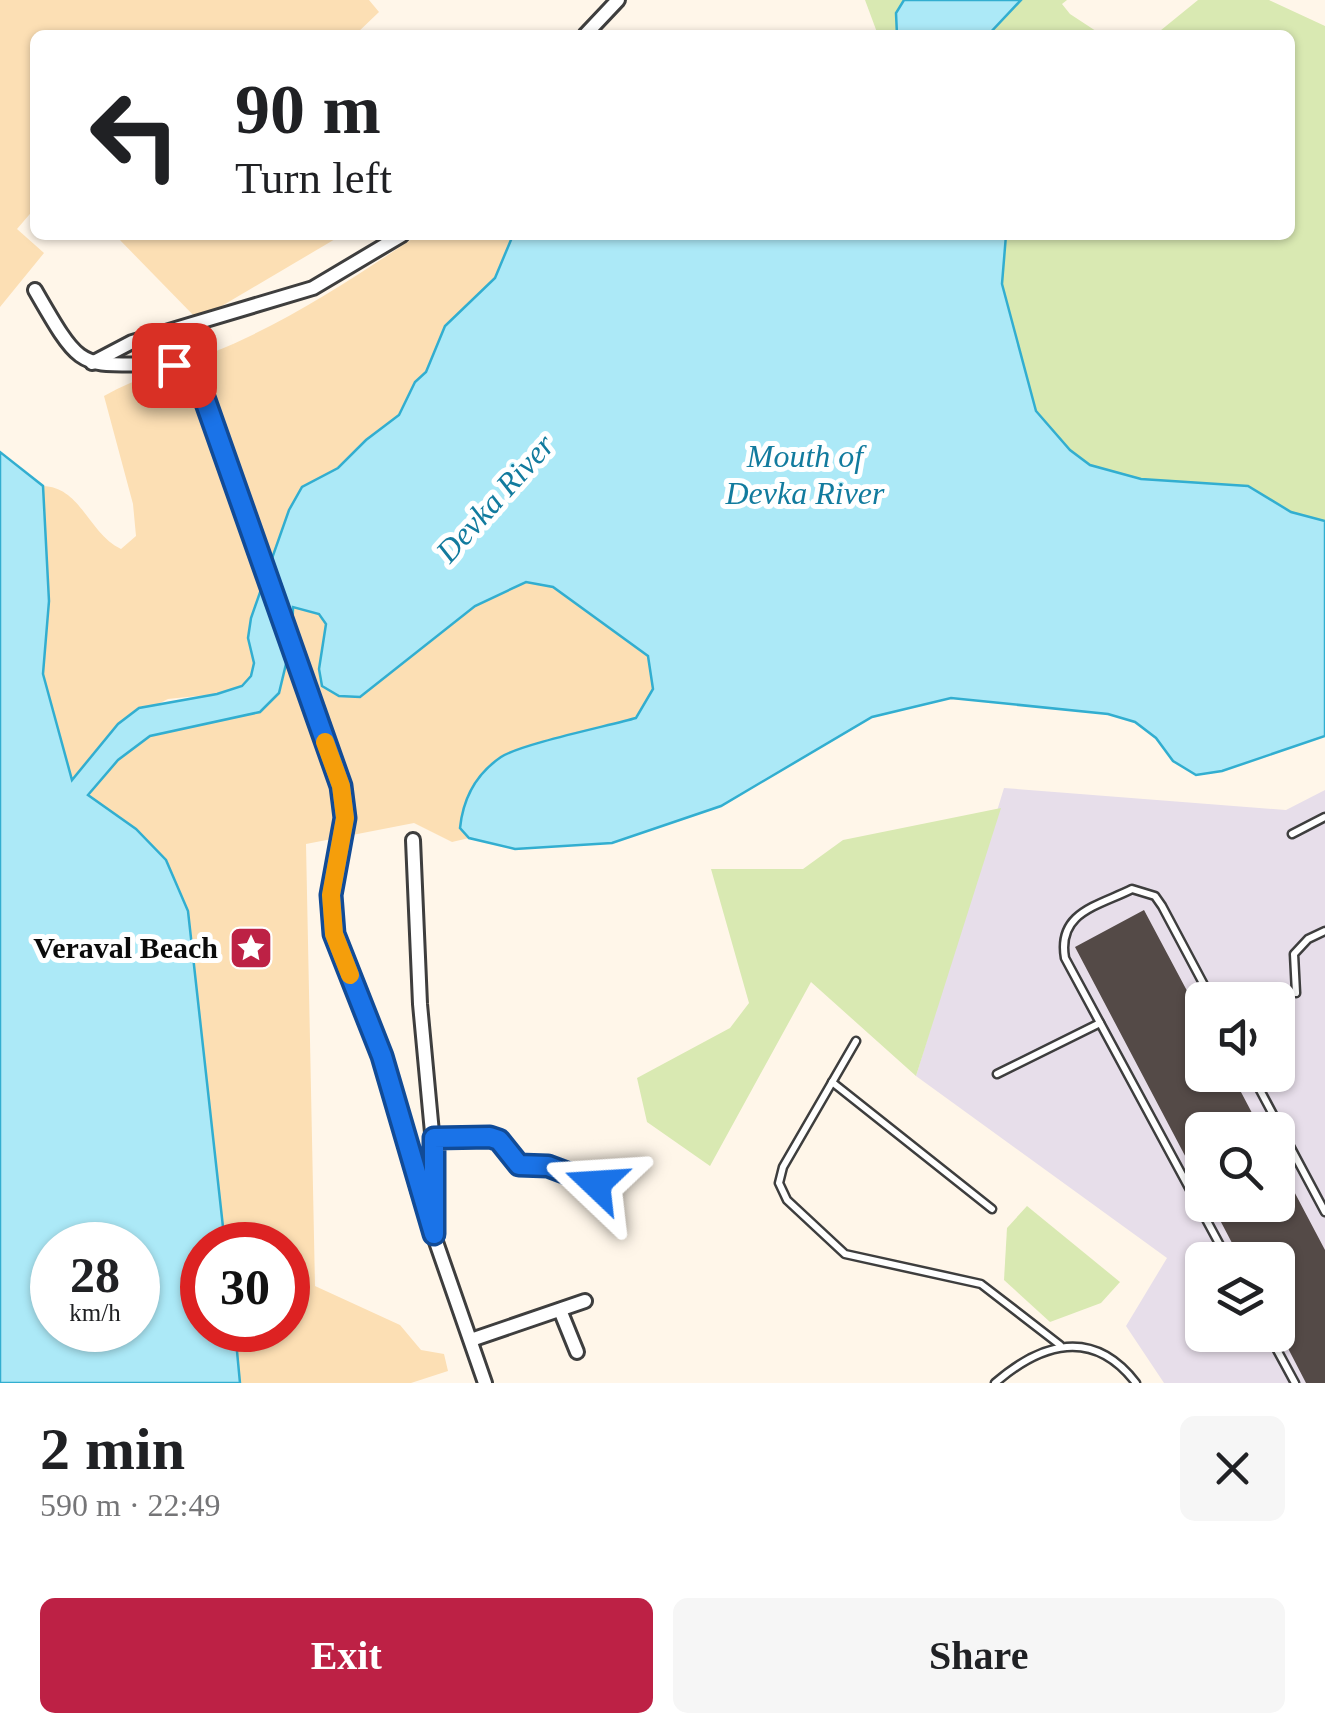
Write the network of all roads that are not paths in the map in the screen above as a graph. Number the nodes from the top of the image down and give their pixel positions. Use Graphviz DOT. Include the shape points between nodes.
graph roads {
  1 [pos="618,0"];
  2 [pos="590,30"];
  3 [pos="394,240"];
  4 [pos="35,290"];
  5 [pos="90,364"];
  6 [pos="1325,816"];
  7 [pos="1292,834"];
  8 [pos="412,840"];
  9 [pos="1325,931"];
  10 [pos="1202,982"];
  11 [pos="1296,993"];
  12 [pos="1100,1023"];
  13 [pos="856,1042"];
  14 [pos="998,1074"];
  15 [pos="832,1082"];
  16 [pos="1261,1092"];
  17 [pos="434,1138"];
  18 [pos="596,1184"];
  19 [pos="992,1208"];
  20 [pos="1325,1212"];
  21 [pos="434,1234"];
  22 [pos="1218,1242"];
  23 [pos="584,1302"];
  24 [pos="560,1310"];
  25 [pos="471,1340"];
  26 [pos="1060,1345"];
  27 [pos="577,1352"];
  28 [pos="1278,1352"];
  29 [pos="486,1383"];
  30 [pos="995,1383"];
  31 [pos="1136,1383"];
  32 [pos="1295,1383"];
  1 -- 2 [label="street"];
  3 -- 5 [label="street" via="313,288 132,342"];
  4 -- 5 [label="street" via="67,347"];
  5 -- 21 [label="street" via="174,365 200,386 341,786 345,818 331,895 334,934 382,1056"];
  6 -- 7 [label="lane"];
  8 -- 17 [label="street"];
  9 -- 11 [label="lane" via="1294,954"];
  10 -- 12 [label="lane" via="1155,896 1132,889 1072,919 1064,931 1065,958"];
  12 -- 14 [label="lane"];
  12 -- 22 [label="lane"];
  13 -- 15 [label="lane"];
  15 -- 19 [label="lane"];
  15 -- 26 [label="lane" via="779,1174 788,1200 845,1254 982,1284"];
  16 -- 20 [label="lane"];
  17 -- 18 [label="street" via="490,1137 519,1165 548,1166"];
  17 -- 21 [label="street"];
  21 -- 25 [label="street"];
  23 -- 24 [label="street"];
  24 -- 25 [label="street"];
  24 -- 27 [label="street"];
  25 -- 29 [label="street"];
  26 -- 30 [label="lane"];
  26 -- 31 [label="lane" via="1108,1359"];
  28 -- 32 [label="lane"];
}
